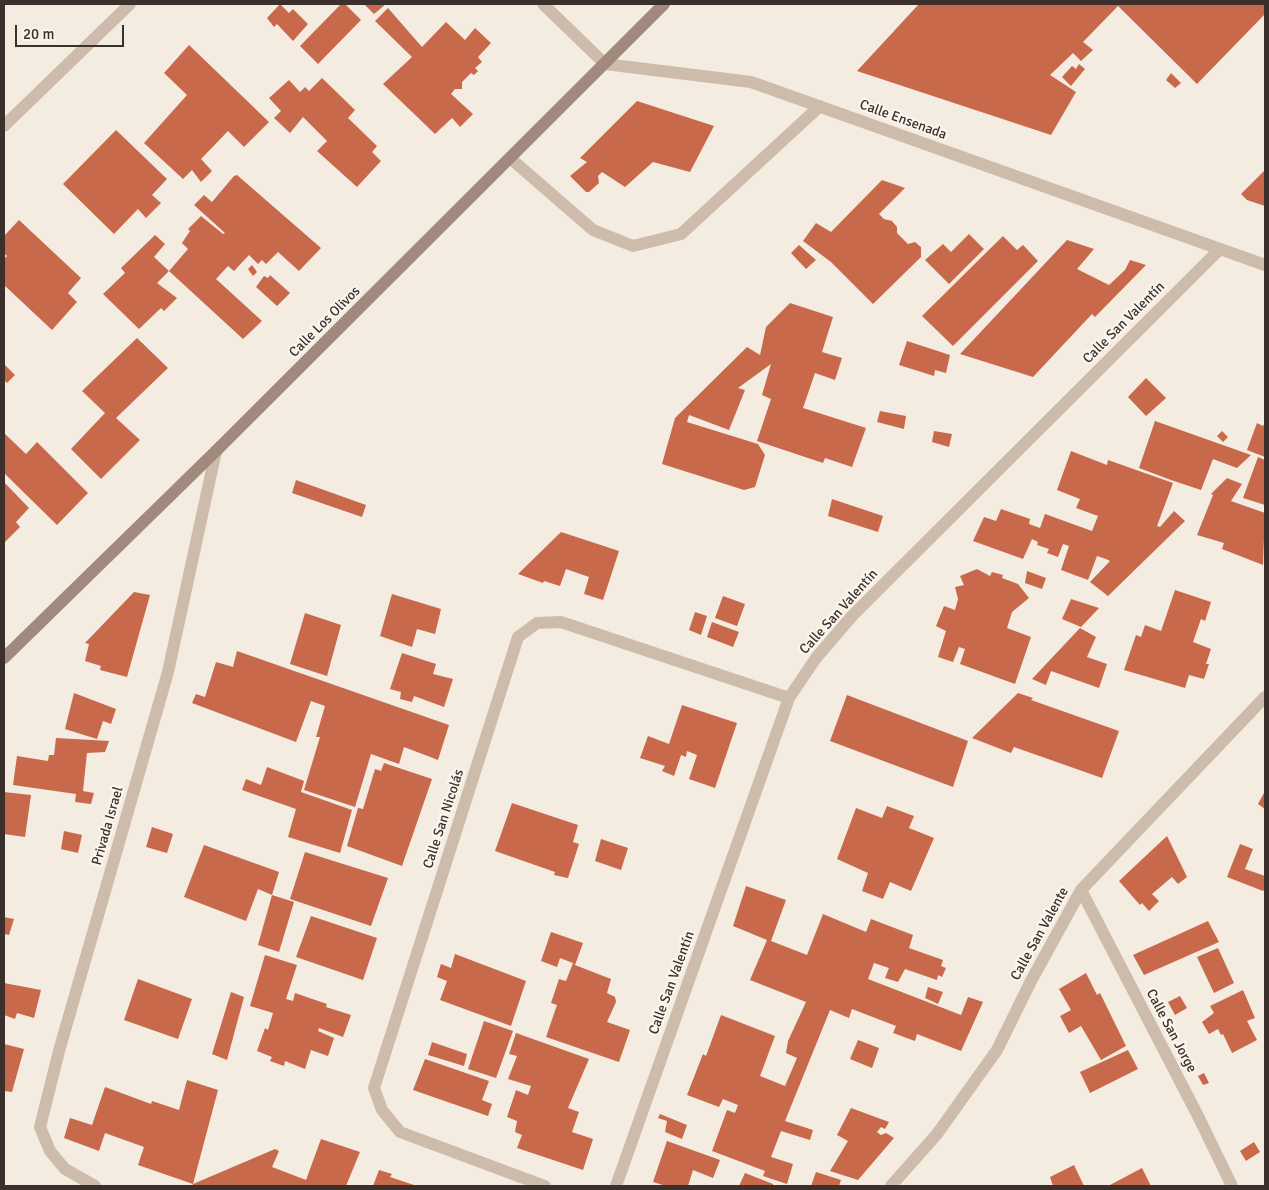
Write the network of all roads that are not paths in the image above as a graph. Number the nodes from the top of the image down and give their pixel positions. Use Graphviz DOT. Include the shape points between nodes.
graph roads {
  1 [pos="130,4"];
  2 [pos="543,4"];
  3 [pos="664,4"];
  4 [pos="605,64"];
  5 [pos="820,106"];
  6 [pos="4,126"];
  7 [pos="510,158"];
  8 [pos="1220,249"];
  9 [pos="1265,265"];
  10 [pos="216,451"];
  11 [pos="4,658"];
  12 [pos="789,698"];
  13 [pos="1265,698"];
  14 [pos="1081,890"];
  15 [pos="95,1186"];
  16 [pos="545,1186"];
  17 [pos="616,1186"];
  18 [pos="891,1186"];
  19 [pos="1232,1186"];
  1 -- 6 [label="street"];
  2 -- 4 [label="street"];
  3 -- 4 [label="main road, Calle Los Olivos"];
  4 -- 5 [label="street, Calle Ensenada" via="751,82"];
  4 -- 7 [label="main road, Calle Los Olivos"];
  5 -- 7 [label="street" via="680,234 633,246 593,230"];
  5 -- 8 [label="street, Calle Ensenada"];
  7 -- 10 [label="main road, Calle Los Olivos"];
  8 -- 9 [label="street, Calle Ensenada"];
  8 -- 12 [label="street, Calle San Valentín" via="852,616 816,658"];
  10 -- 11 [label="main road, Calle Los Olivos"];
  10 -- 15 [label="street, Privada Israel" via="168,672 40,1127 50,1151 65,1169"];
  12 -- 16 [label="street, Calle San Nicolás" via="561,622 537,623 518,637 374,1088 382,1110 400,1132"];
  12 -- 17 [label="street, Calle San Valentín"];
  13 -- 14 [label="street, Calle San Valente"];
  14 -- 18 [label="street, Calle San Valente" via="997,1050 937,1134"];
  14 -- 19 [label="street, Calle San Jorge"];
}
